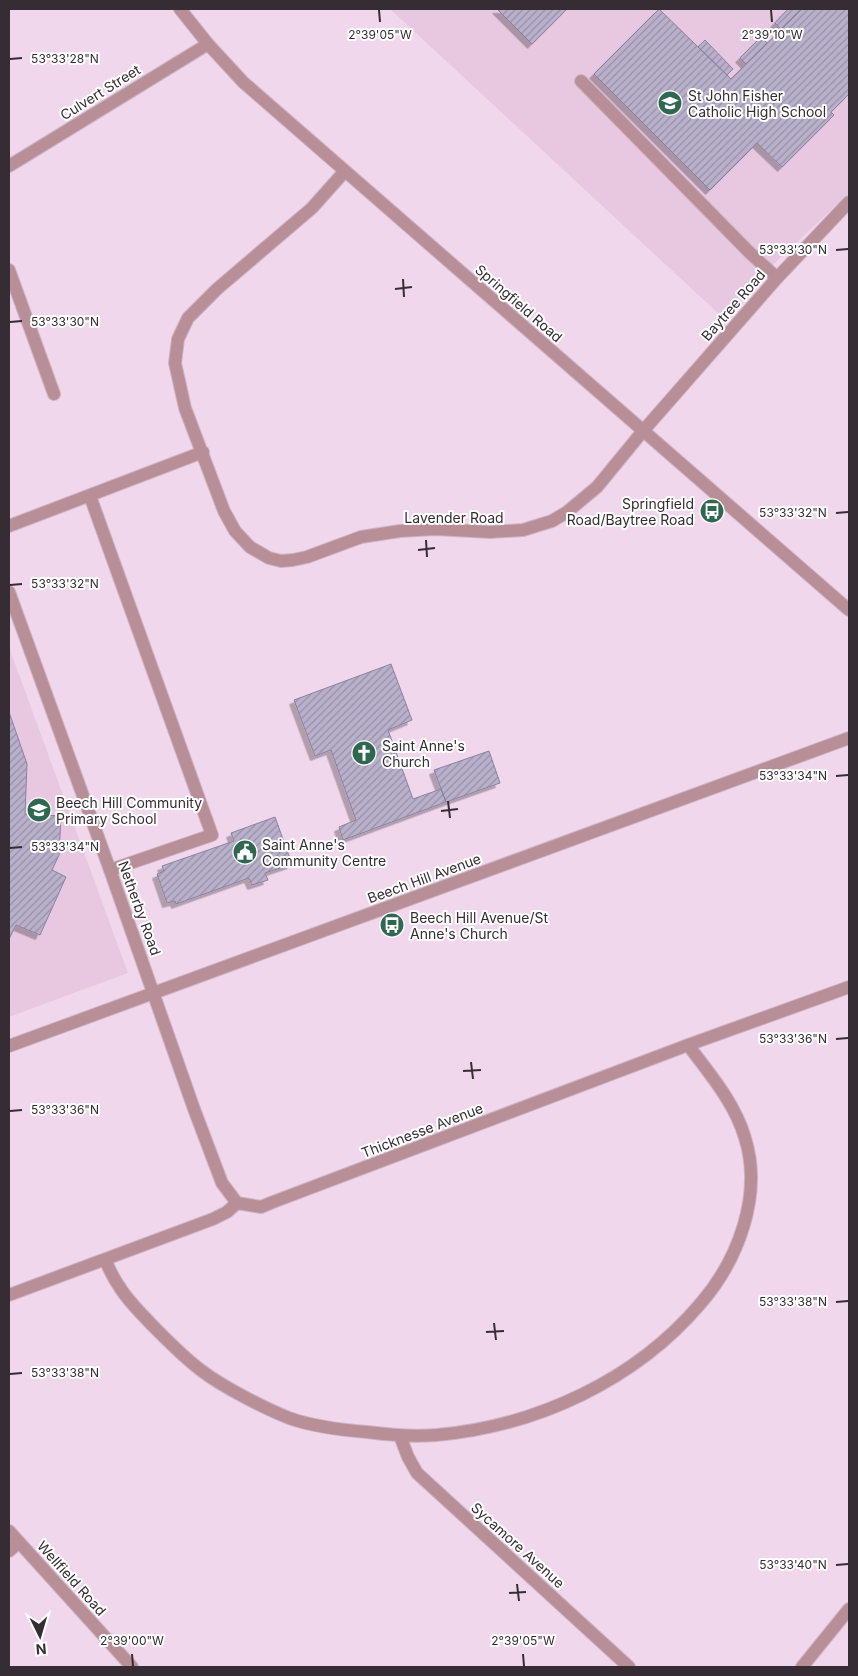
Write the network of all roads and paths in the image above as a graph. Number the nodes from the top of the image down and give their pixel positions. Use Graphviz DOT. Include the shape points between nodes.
graph roads {
  1 [pos="180,9"];
  2 [pos="208,44"];
  3 [pos="581,81"];
  4 [pos="9,166"];
  5 [pos="345,171"];
  6 [pos="849,202"];
  7 [pos="9,270"];
  8 [pos="777,278"];
  9 [pos="54,394"];
  10 [pos="643,431"];
  11 [pos="203,452"];
  12 [pos="90,496"];
  13 [pos="9,526"];
  14 [pos="9,592"];
  15 [pos="849,610"];
  16 [pos="849,738"];
  17 [pos="110,870"];
  18 [pos="849,987"];
  19 [pos="154,994"];
  20 [pos="688,1045"];
  21 [pos="9,1046"];
  22 [pos="237,1203"];
  23 [pos="104,1260"];
  24 [pos="9,1295"];
  25 [pos="400,1436"];
  26 [pos="9,1531"];
  27 [pos="19,1542"];
  28 [pos="9,1551"];
  29 [pos="849,1610"];
  30 [pos="132,1667"];
  31 [pos="629,1667"];
  32 [pos="802,1667"];
  1 -- 2 [label="street, Springfield Road"];
  2 -- 4 [label="street, Culvert Street"];
  2 -- 5 [label="street, Springfield Road" via="243,82"];
  3 -- 8 [label="street"];
  5 -- 10 [label="street, Springfield Road"];
  5 -- 11 [label="street, Lavender Road" via="312,208 188,318 178,339 175,363 185,408"];
  6 -- 8 [label="street, Baytree Road"];
  7 -- 9 [label="street"];
  8 -- 10 [label="street, Baytree Road"];
  10 -- 11 [label="street, Lavender Road" via="583,501 538,526 508,532 400,531 362,538 293,560 269,558 250,547 235,531 224,511"];
  10 -- 15 [label="street, Springfield Road"];
  11 -- 12 [label="street"];
  12 -- 13 [label="street"];
  12 -- 17 [label="street" via="212,835"];
  14 -- 17 [label="street, Netherby Road"];
  16 -- 19 [label="street, Beech Hill Avenue"];
  17 -- 19 [label="street, Netherby Road"];
  18 -- 20 [label="street, Thicknesse Avenue"];
  19 -- 21 [label="street, Beech Hill Avenue"];
  19 -- 22 [label="street, Netherby Road" via="222,1184"];
  20 -- 22 [label="street, Thicknesse Avenue" via="261,1207"];
  20 -- 25 [label="street" via="735,1111 746,1138 750,1162 751,1191 744,1224 733,1256 716,1286 686,1321 649,1354 609,1382 568,1402 475,1430 435,1436"];
  22 -- 23 [label="street" via="213,1219"];
  23 -- 24 [label="street"];
  23 -- 25 [label="street" via="119,1287 137,1309 203,1372 289,1418 332,1429"];
  25 -- 31 [label="street, Sycamore Avenue" via="417,1473"];
  26 -- 27 [label="street, Wellfield Road"];
  27 -- 28 [label="street"];
  27 -- 30 [label="street, Wellfield Road"];
  29 -- 32 [label="street"];
}
